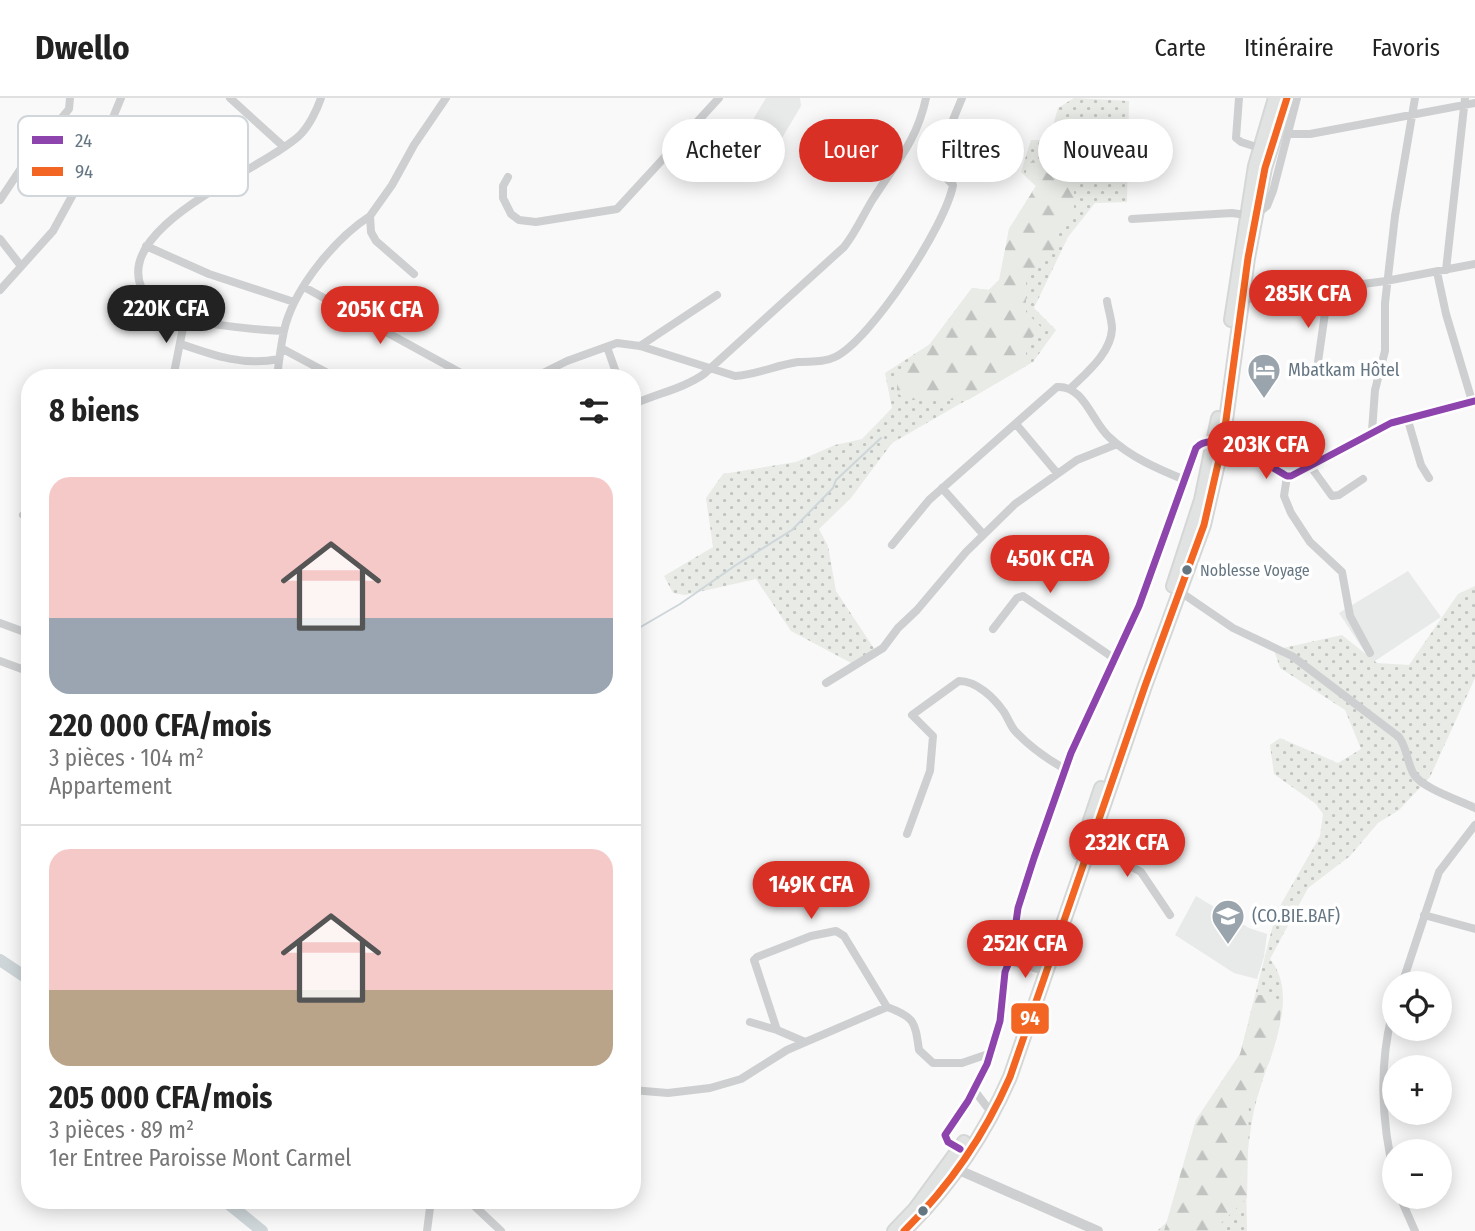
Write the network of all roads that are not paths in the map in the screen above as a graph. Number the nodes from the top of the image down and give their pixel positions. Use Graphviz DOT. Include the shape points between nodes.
graph roads {
  1 [pos="70,98"];
  2 [pos="121,98"];
  3 [pos="230,98"];
  4 [pos="321,98"];
  5 [pos="446,98"];
  6 [pos="719,98"];
  7 [pos="926,98"];
  8 [pos="962,98"];
  9 [pos="1239,98"];
  10 [pos="1275,98"];
  11 [pos="1287,98"];
  12 [pos="1297,98"];
  13 [pos="1415,98"];
  14 [pos="1465,102"];
  15 [pos="1475,103"];
  16 [pos="1412,114"];
  17 [pos="63,116"];
  18 [pos="114,116"];
  19 [pos="1289,134"];
  20 [pos="284,147"];
  21 [pos="1265,150"];
  22 [pos="248,169"];
  23 [pos="18,172"];
  24 [pos="508,177"];
  25 [pos="73,196"];
  26 [pos="205,196"];
  27 [pos="0,200"];
  28 [pos="1251,215"];
  29 [pos="370,216"];
  30 [pos="1132,219"];
  31 [pos="0,239"];
  32 [pos="146,246"];
  33 [pos="1475,264"];
  34 [pos="21,266"];
  35 [pos="1442,271"];
  36 [pos="414,274"];
  37 [pos="1387,281"];
  38 [pos="304,286"];
  39 [pos="0,290"];
  40 [pos="1323,290"];
  41 [pos="717,295"];
  42 [pos="1107,300"];
  43 [pos="1238,300"];
  44 [pos="294,302"];
  45 [pos="185,318"];
  46 [pos="284,331"];
  47 [pos="181,344"];
  48 [pos="607,346"];
  49 [pos="640,346"];
  50 [pos="281,348"];
  51 [pos="279,359"];
  52 [pos="175,369"];
  53 [pos="277,369"];
  54 [pos="320,369"];
  55 [pos="454,369"];
  56 [pos="550,369"];
  57 [pos="615,369"];
  58 [pos="708,369"];
  59 [pos="1317,369"];
  60 [pos="1070,389"];
  61 [pos="641,400"];
  62 [pos="1474,401"];
  63 [pos="1408,417"];
  64 [pos="1016,424"];
  65 [pos="1372,431"];
  66 [pos="1219,441"];
  67 [pos="1117,444"];
  68 [pos="1311,467"];
  69 [pos="1057,472"];
  70 [pos="1287,476"];
  71 [pos="1429,478"];
  72 [pos="1363,479"];
  73 [pos="1185,480"];
  74 [pos="942,488"];
  75 [pos="983,534"];
  76 [pos="892,545"];
  77 [pos="1175,590"];
  78 [pos="0,624"];
  79 [pos="993,629"];
  80 [pos="21,631"];
  81 [pos="1370,653"];
  82 [pos="1115,659"];
  83 [pos="0,661"];
  84 [pos="21,669"];
  85 [pos="826,683"];
  86 [pos="1065,769"];
  87 [pos="1475,807"];
  88 [pos="1475,825"];
  89 [pos="906,834"];
  90 [pos="1087,841"];
  91 [pos="1170,915"];
  92 [pos="1424,915"];
  93 [pos="1475,929"];
  94 [pos="1010,961"];
  95 [pos="1044,971"];
  96 [pos="1406,971"];
  97 [pos="887,1007"];
  98 [pos="750,1022"];
  99 [pos="777,1030"];
  100 [pos="1386,1041"];
  101 [pos="805,1042"];
  102 [pos="990,1053"];
  103 [pos="974,1090"];
  104 [pos="641,1091"];
  105 [pos="987,1107"];
  106 [pos="1388,1139"];
  107 [pos="960,1149"];
  108 [pos="953,1167"];
  109 [pos="430,1209"];
  110 [pos="477,1209"];
  111 [pos="1405,1209"];
  112 [pos="427,1231"];
  113 [pos="500,1231"];
  114 [pos="894,1231"];
  115 [pos="904,1231"];
  116 [pos="1098,1231"];
  117 [pos="1415,1231"];
  1 -- 17 [label="street"];
  2 -- 18 [label="street"];
  3 -- 20 [label="street"];
  4 -- 20 [label="street" via="310,121"];
  5 -- 29 [label="street"];
  6 -- 24 [label="street" via="617,209 536,222 519,220 511,215 503,198"];
  7 -- 58 [label="street" via="917,131 845,247"];
  8 -- 58 [label="street" via="936,161 953,185 941,219 908,276 869,325 837,356 822,362 797,362 735,376"];
  9 -- 21 [label="street" via="1236,138"];
  10 -- 21 [label="highway"];
  11 -- 21 [label="highway"];
  12 -- 19 [label="street"];
  13 -- 16 [label="street"];
  14 -- 15 [label="street"];
  14 -- 16 [label="street"];
  14 -- 35 [label="street"];
  16 -- 19 [label="street"];
  16 -- 37 [label="street"];
  19 -- 28 [label="street" via="1267,206"];
  20 -- 22 [label="street"];
  21 -- 28 [label="highway"];
  23 -- 27 [label="street"];
  25 -- 34 [label="street" via="43,244"];
  26 -- 32 [label="street" via="167,222"];
  28 -- 30 [label="street"];
  28 -- 43 [label="highway"];
  29 -- 36 [label="street" via="376,241"];
  29 -- 38 [label="street" via="346,233"];
  31 -- 34 [label="street"];
  32 -- 44 [label="street" via="209,274"];
  32 -- 45 [label="street" via="138,267 147,299 159,310"];
  33 -- 35 [label="street"];
  34 -- 39 [label="street"];
  35 -- 37 [label="street"];
  35 -- 62 [label="street" via="1446,314"];
  37 -- 40 [label="street"];
  37 -- 65 [label="street" via="1385,351 1375,390"];
  38 -- 44 [label="street"];
  38 -- 55 [label="street"];
  40 -- 43 [label="street"];
  40 -- 59 [label="street" via="1325,313"];
  41 -- 49 [label="street"];
  42 -- 60 [label="street" via="1110,338 1091,368"];
  43 -- 66 [label="highway"];
  44 -- 46 [label="street"];
  45 -- 46 [label="street"];
  45 -- 47 [label="street"];
  46 -- 50 [label="street"];
  47 -- 51 [label="street" via="244,362"];
  47 -- 52 [label="street"];
  48 -- 49 [label="street"];
  48 -- 56 [label="street"];
  48 -- 57 [label="street"];
  49 -- 58 [label="street"];
  50 -- 51 [label="street"];
  50 -- 54 [label="street"];
  51 -- 53 [label="street"];
  58 -- 61 [label="street" via="685,385"];
  60 -- 64 [label="street" via="1052,390"];
  60 -- 67 [label="street"];
  62 -- 63 [label="street"];
  63 -- 65 [label="street"];
  63 -- 71 [label="street" via="1421,466"];
  64 -- 69 [label="street"];
  64 -- 74 [label="street"];
  65 -- 68 [label="street"];
  66 -- 70 [label="street"];
  66 -- 73 [label="street" via="1198,445"];
  66 -- 77 [label="highway"];
  67 -- 69 [label="street"];
  67 -- 73 [label="street"];
  68 -- 70 [label="street"];
  68 -- 72 [label="street" via="1332,496"];
  69 -- 75 [label="street"];
  70 -- 81 [label="street" via="1284,496 1291,513 1310,542 1342,572 1350,616"];
  73 -- 82 [label="street"];
  74 -- 75 [label="street"];
  74 -- 76 [label="street"];
  75 -- 85 [label="street" via="880,652"];
  77 -- 87 [label="street" via="1314,672 1399,737 1420,781"];
  77 -- 90 [label="highway"];
  78 -- 80 [label="street"];
  79 -- 82 [label="street" via="1023,596"];
  82 -- 86 [label="street"];
  83 -- 84 [label="street"];
  86 -- 89 [label="street" via="1016,732 985,692 959,681 912,715 933,736 930,771"];
  86 -- 94 [label="street" via="1018,908"];
  88 -- 92 [label="street" via="1439,872"];
  90 -- 91 [label="street" via="1141,872"];
  90 -- 95 [label="highway"];
  92 -- 93 [label="street"];
  92 -- 96 [label="street"];
  94 -- 95 [label="street"];
  94 -- 102 [label="street"];
  95 -- 105 [label="highway"];
  95 -- 108 [label="highway" via="1004,1092"];
  97 -- 99 [label="street" via="844,936 836,931 820,934 754,960"];
  97 -- 101 [label="street"];
  97 -- 102 [label="street" via="914,1022 919,1050 933,1063 962,1063"];
  98 -- 99 [label="street"];
  99 -- 101 [label="street"];
  100 -- 106 [label="street" via="1383,1068"];
  101 -- 104 [label="street" via="741,1079 668,1093"];
  102 -- 103 [label="street"];
  103 -- 105 [label="street"];
  103 -- 107 [label="street" via="945,1135"];
  105 -- 107 [label="highway"];
  107 -- 108 [label="highway"];
  108 -- 114 [label="highway"];
  108 -- 115 [label="highway" via="941,1192"];
  108 -- 116 [label="street"];
  109 -- 112 [label="street"];
  110 -- 113 [label="street"];
  111 -- 117 [label="street"];
}
